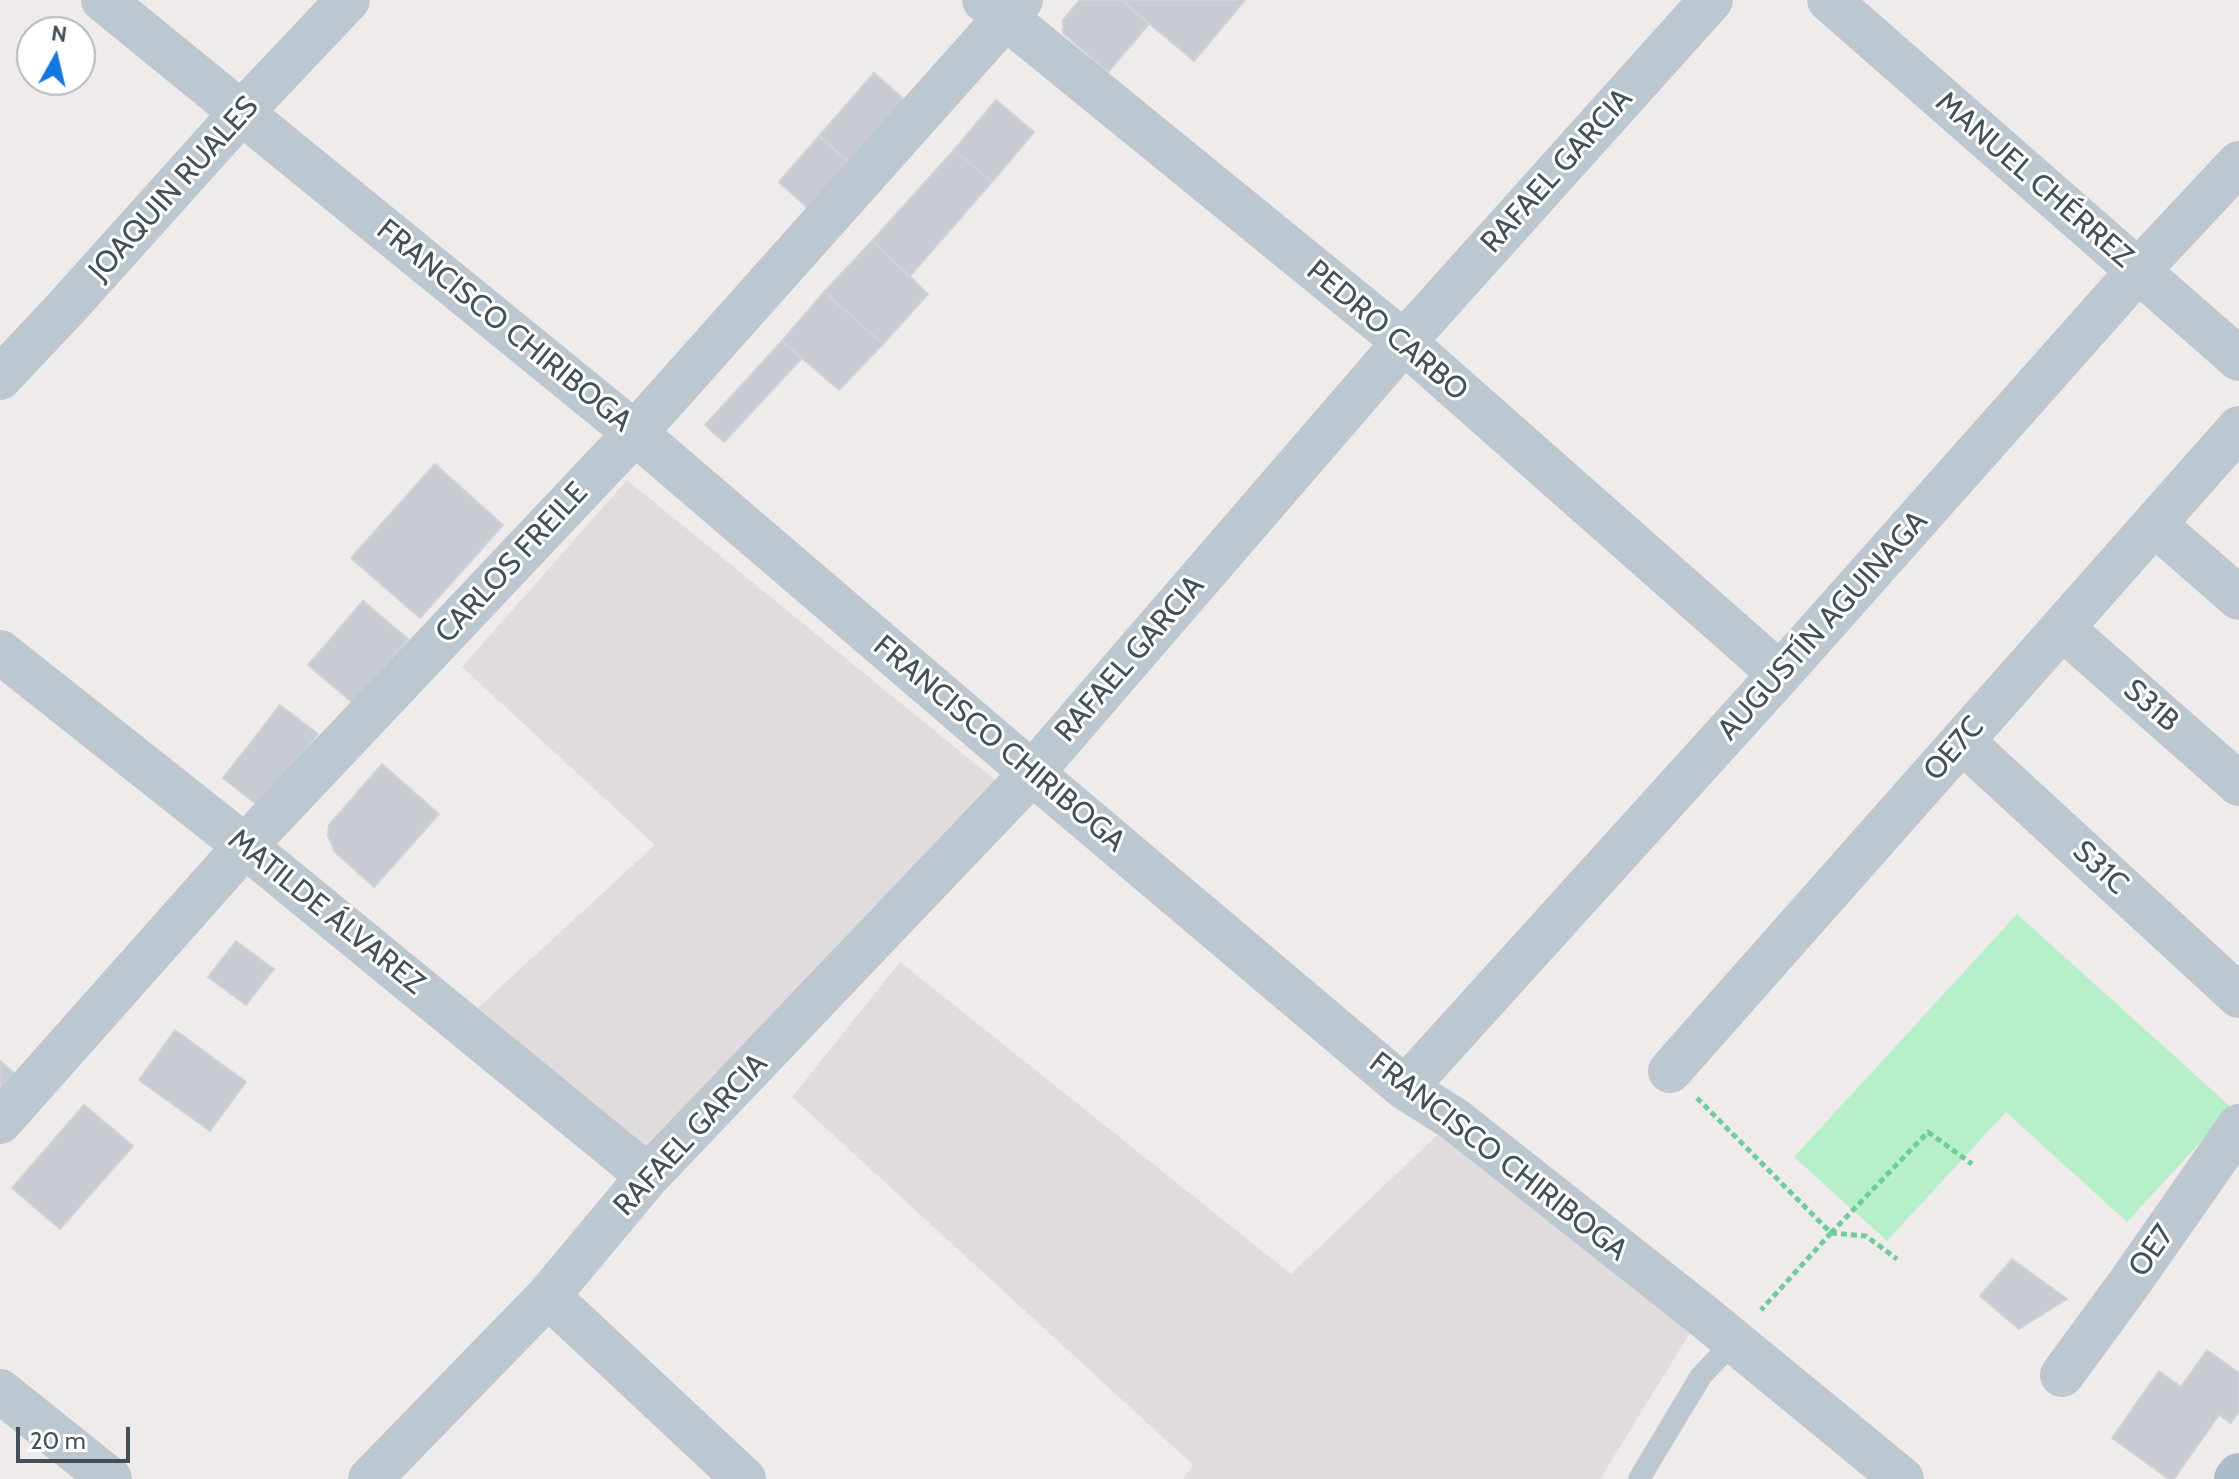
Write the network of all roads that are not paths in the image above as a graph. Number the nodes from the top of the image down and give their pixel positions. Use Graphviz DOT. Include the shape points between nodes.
graph roads {
  1 [pos="103,0"];
  2 [pos="348,0"];
  3 [pos="1711,0"];
  4 [pos="1829,0"];
  5 [pos="1003,6"];
  6 [pos="242,112"];
  7 [pos="2239,163"];
  8 [pos="2138,271"];
  9 [pos="1404,342"];
  10 [pos="2239,359"];
  11 [pos="0,378"];
  12 [pos="2239,428"];
  13 [pos="635,433"];
  14 [pos="2154,524"];
  15 [pos="2239,598"];
  16 [pos="2062,628"];
  17 [pos="0,652"];
  18 [pos="1780,674"];
  19 [pos="1962,741"];
  20 [pos="1032,773"];
  21 [pos="2239,784"];
  22 [pos="245,846"];
  23 [pos="2239,996"];
  24 [pos="1670,1071"];
  25 [pos="1405,1088"];
  26 [pos="0,1122"];
  27 [pos="2239,1126"];
  28 [pos="648,1176"];
  29 [pos="548,1296"];
  30 [pos="1734,1341"];
  31 [pos="2062,1375"];
  32 [pos="0,1391"];
  33 [pos="1857,1464"];
  34 [pos="110,1479"];
  35 [pos="370,1479"];
  36 [pos="744,1479"];
  37 [pos="1639,1479"];
  38 [pos="1902,1479"];
  1 -- 6 [label="street, FRANCISCO CHIRIBOGA"];
  2 -- 6 [label="street, JOAQUIN RUALES"];
  3 -- 9 [label="street, RAFAEL GARCIA"];
  4 -- 8 [label="street, MANUEL CHÉRREZ"];
  5 -- 9 [label="street, PEDRO CARBO"];
  5 -- 13 [label="street, CARLOS FREILE"];
  6 -- 11 [label="street, JOAQUIN RUALES"];
  6 -- 13 [label="street, FRANCISCO CHIRIBOGA"];
  7 -- 8 [label="street, AUGUSTÍN AGUINAGA"];
  8 -- 10 [label="street, MANUEL CHÉRREZ"];
  8 -- 18 [label="street, AUGUSTÍN AGUINAGA"];
  9 -- 18 [label="street, PEDRO CARBO"];
  9 -- 20 [label="street, RAFAEL GARCIA"];
  12 -- 14 [label="street, OE7C"];
  13 -- 20 [label="street, FRANCISCO CHIRIBOGA"];
  13 -- 22 [label="street, CARLOS FREILE"];
  14 -- 15 [label="street"];
  14 -- 16 [label="street, OE7C"];
  16 -- 19 [label="street, OE7C"];
  16 -- 21 [label="street, S31B"];
  17 -- 22 [label="street, MATILDE ÁLVAREZ"];
  18 -- 25 [label="street, AUGUSTÍN AGUINAGA"];
  19 -- 23 [label="street, S31C"];
  19 -- 24 [label="street, OE7C"];
  20 -- 25 [label="street, FRANCISCO CHIRIBOGA"];
  20 -- 28 [label="street, RAFAEL GARCIA"];
  22 -- 26 [label="street, CARLOS FREILE"];
  22 -- 28 [label="street, MATILDE ÁLVAREZ"];
  25 -- 30 [label="street, FRANCISCO CHIRIBOGA" via="1454,1119"];
  27 -- 31 [label="street, OE7"];
  28 -- 29 [label="street, RAFAEL GARCIA"];
  29 -- 35 [label="street, RAFAEL GARCIA"];
  29 -- 36 [label="street"];
  30 -- 33 [label="street, FRANCISCO CHIRIBOGA"];
  30 -- 37 [label="lane" via="1701,1376"];
  32 -- 34 [label="street"];
  33 -- 38 [label="street, FRANCISCO CHIRIBOGA"];
}
